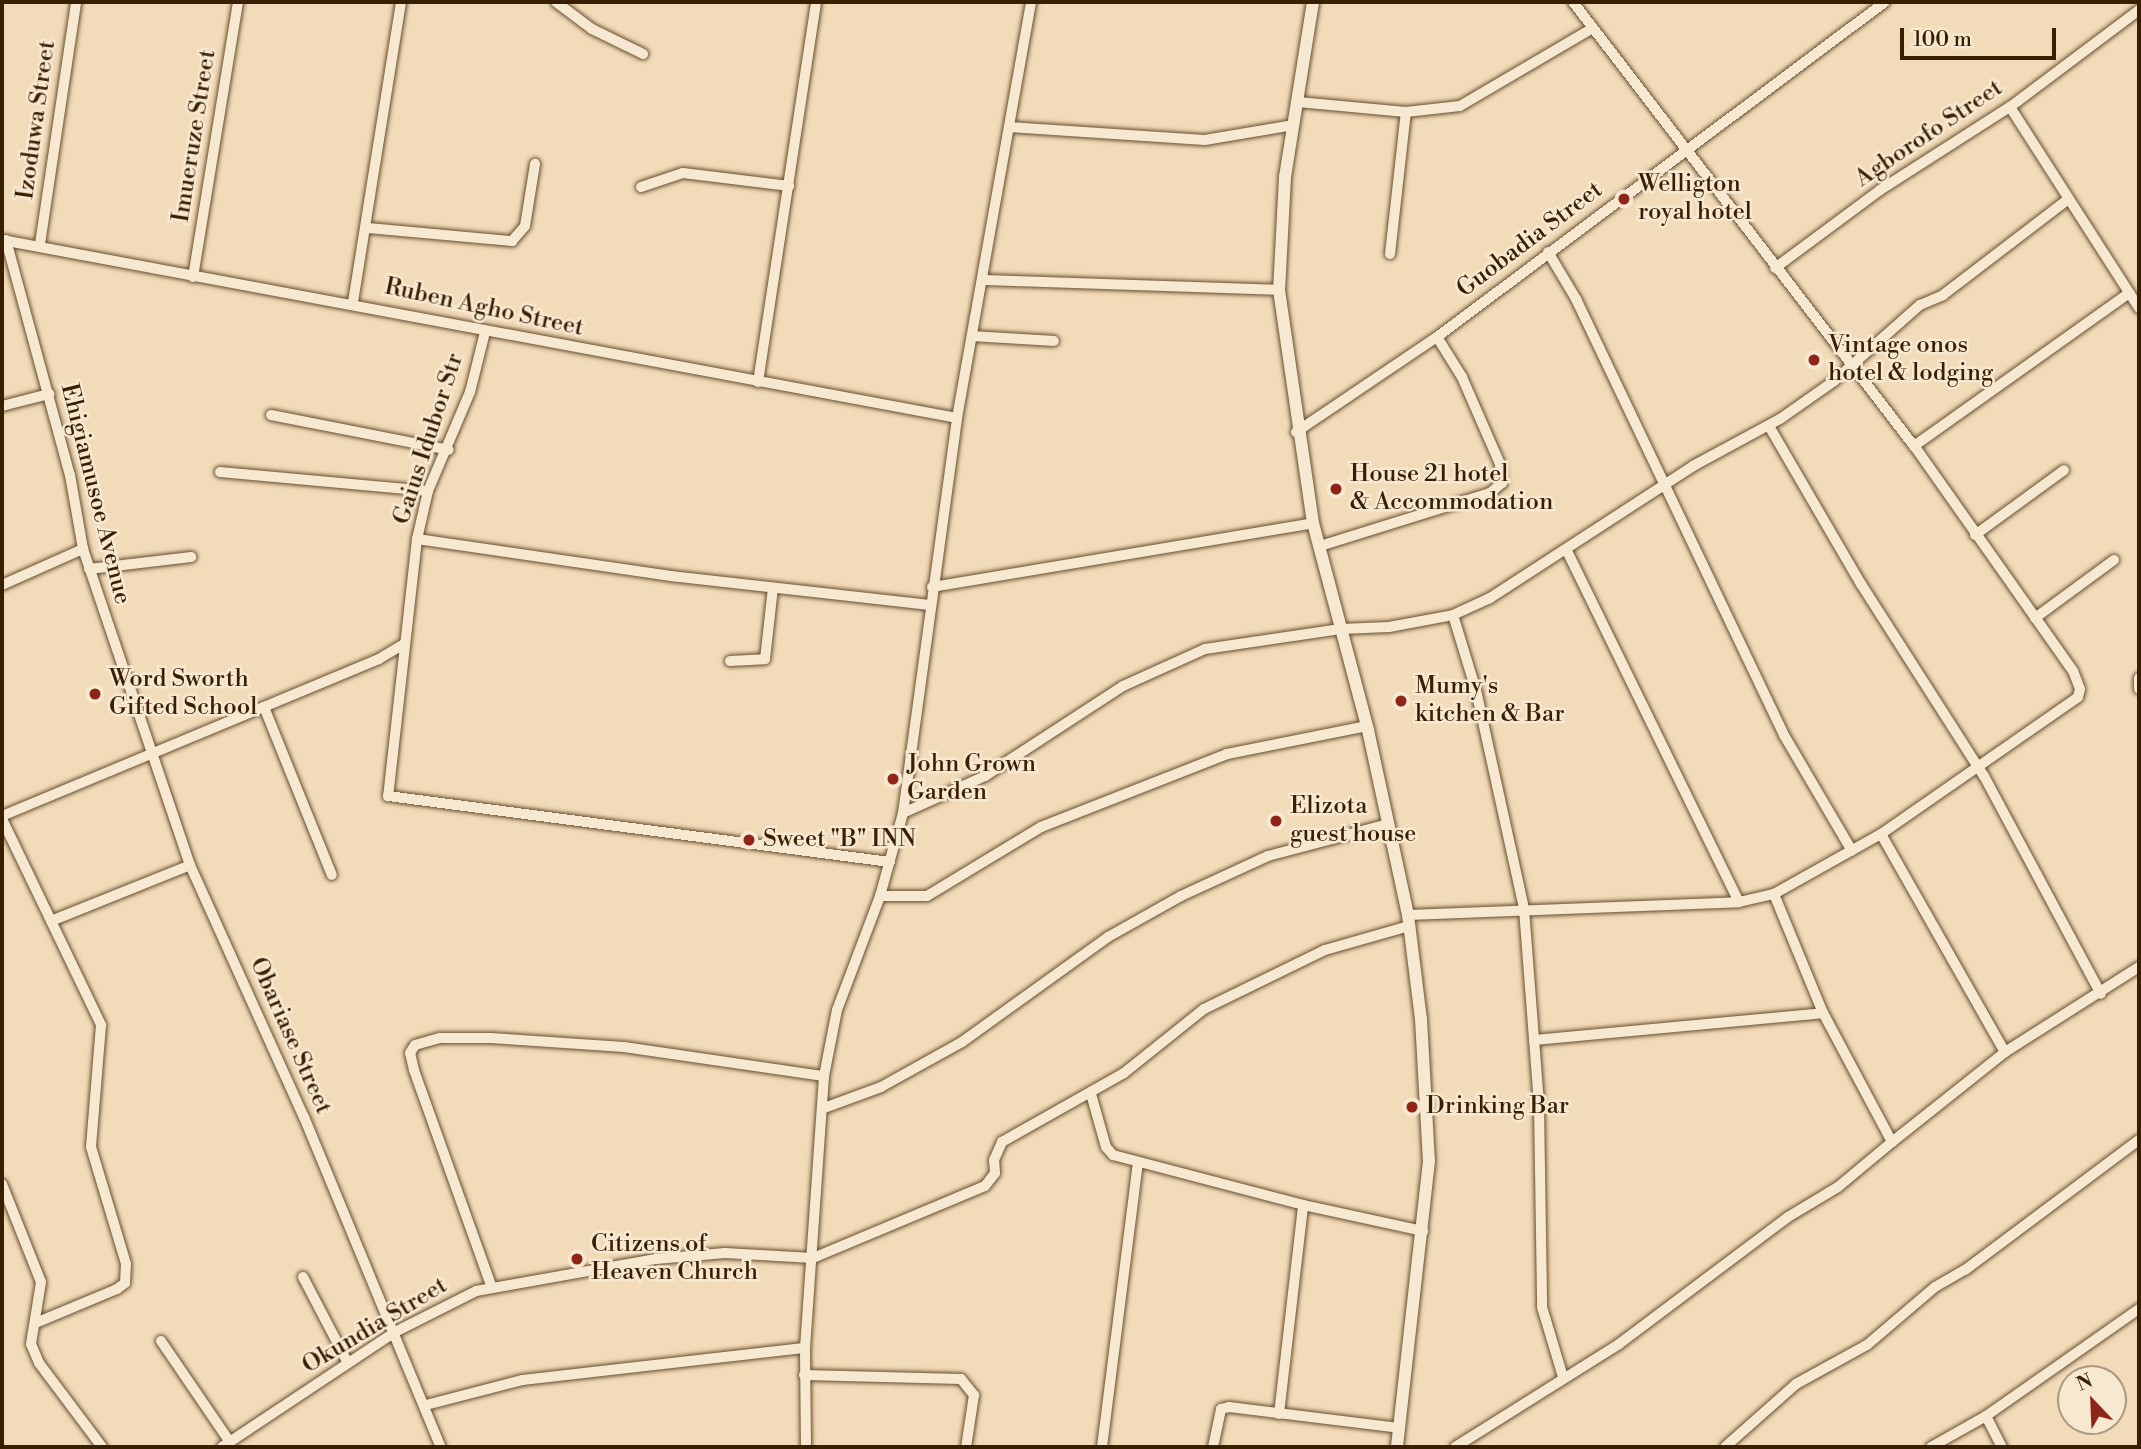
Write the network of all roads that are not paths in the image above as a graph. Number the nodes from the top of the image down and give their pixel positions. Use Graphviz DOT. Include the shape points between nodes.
graph roads {
  1 [pos="76,2"];
  2 [pos="238,2"];
  3 [pos="401,2"];
  4 [pos="556,2"];
  5 [pos="816,2"];
  6 [pos="1031,2"];
  7 [pos="1314,2"];
  8 [pos="1573,2"];
  9 [pos="1885,2"];
  10 [pos="2127,2"];
  11 [pos="2137,11"];
  12 [pos="1593,28"];
  13 [pos="643,54"];
  14 [pos="1298,103"];
  15 [pos="2010,107"];
  16 [pos="1406,111"];
  17 [pos="1294,125"];
  18 [pos="1009,127"];
  19 [pos="1685,151"];
  20 [pos="535,164"];
  21 [pos="789,186"];
  22 [pos="641,187"];
  23 [pos="2067,201"];
  24 [pos="368,228"];
  25 [pos="4,240"];
  26 [pos="40,244"];
  27 [pos="1548,252"];
  28 [pos="1390,254"];
  29 [pos="1775,268"];
  30 [pos="193,277"];
  31 [pos="982,280"];
  32 [pos="1279,290"];
  33 [pos="2129,293"];
  34 [pos="353,302"];
  35 [pos="2139,308"];
  36 [pos="485,332"];
  37 [pos="972,336"];
  38 [pos="1437,337"];
  39 [pos="1054,341"];
  40 [pos="1851,363"];
  41 [pos="758,382"];
  42 [pos="49,394"];
  43 [pos="2,406"];
  44 [pos="271,415"];
  45 [pos="957,418"];
  46 [pos="1769,426"];
  47 [pos="1296,432"];
  48 [pos="1914,446"];
  49 [pos="449,450"];
  50 [pos="2064,470"];
  51 [pos="220,472"];
  52 [pos="1665,484"];
  53 [pos="428,491"];
  54 [pos="1313,523"];
  55 [pos="1975,535"];
  56 [pos="417,539"];
  57 [pos="1320,546"];
  58 [pos="83,549"];
  59 [pos="1567,551"];
  60 [pos="191,557"];
  61 [pos="2113,560"];
  62 [pos="89,569"];
  63 [pos="2,585"];
  64 [pos="932,587"];
  65 [pos="773,588"];
  66 [pos="929,606"];
  67 [pos="1453,615"];
  68 [pos="2035,618"];
  69 [pos="1340,629"];
  70 [pos="404,644"];
  71 [pos="730,661"];
  72 [pos="2139,678"];
  73 [pos="2139,689"];
  74 [pos="264,707"];
  75 [pos="1367,726"];
  76 [pos="152,754"];
  77 [pos="1978,767"];
  78 [pos="903,813"];
  79 [pos="2,817"];
  80 [pos="1388,824"];
  81 [pos="1881,834"];
  82 [pos="1852,851"];
  83 [pos="890,862"];
  84 [pos="190,865"];
  85 [pos="332,875"];
  86 [pos="1774,894"];
  87 [pos="880,896"];
  88 [pos="1739,902"];
  89 [pos="1524,909"];
  90 [pos="1408,920"];
  91 [pos="51,921"];
  92 [pos="2139,967"];
  93 [pos="2101,994"];
  94 [pos="1823,1013"];
  95 [pos="1534,1040"];
  96 [pos="2005,1052"];
  97 [pos="824,1076"];
  98 [pos="1091,1094"];
  99 [pos="824,1108"];
  100 [pos="2139,1140"];
  101 [pos="1892,1142"];
  102 [pos="1138,1164"];
  103 [pos="2,1184"];
  104 [pos="1303,1205"];
  105 [pos="1423,1230"];
  106 [pos="813,1258"];
  107 [pos="303,1277"];
  108 [pos="492,1288"];
  109 [pos="2139,1309"];
  110 [pos="38,1322"];
  111 [pos="395,1332"];
  112 [pos="161,1340"];
  113 [pos="805,1348"];
  114 [pos="348,1363"];
  115 [pos="804,1375"];
  116 [pos="1563,1377"];
  117 [pos="426,1405"];
  118 [pos="1279,1414"];
  119 [pos="1986,1416"];
  120 [pos="1399,1428"];
  121 [pos="226,1444"];
  122 [pos="102,1447"];
  123 [pos="441,1447"];
  124 [pos="806,1447"];
  125 [pos="966,1447"];
  126 [pos="1102,1447"];
  127 [pos="1213,1447"];
  128 [pos="1397,1447"];
  129 [pos="1455,1447"];
  130 [pos="1725,1447"];
  131 [pos="1931,1447"];
  132 [pos="2002,1447"];
  1 -- 26 [label="street, Izoduwa Street"];
  2 -- 30 [label="street, Imueruze Street"];
  3 -- 24 [label="street"];
  4 -- 13 [label="street" via="592,29"];
  5 -- 21 [label="street"];
  6 -- 18 [label="street"];
  7 -- 14 [label="street"];
  8 -- 12 [label="street"];
  9 -- 19 [label="street, Guobadia Street"];
  10 -- 11 [label="street"];
  11 -- 15 [label="street, Agborofo Street"];
  12 -- 16 [label="street" via="1472,103"];
  12 -- 19 [label="street"];
  14 -- 16 [label="street"];
  14 -- 17 [label="street"];
  15 -- 23 [label="street"];
  15 -- 29 [label="street, Agborofo Street" via="1880,190"];
  16 -- 28 [label="street"];
  17 -- 18 [label="street" via="1205,140"];
  17 -- 32 [label="street" via="1284,189"];
  18 -- 31 [label="street"];
  19 -- 27 [label="street, Guobadia Street"];
  19 -- 29 [label="street"];
  20 -- 24 [label="street" via="525,226 512,241"];
  21 -- 22 [label="street" via="683,173"];
  21 -- 41 [label="street"];
  23 -- 33 [label="street"];
  23 -- 40 [label="street" via="1943,295 1920,305"];
  24 -- 34 [label="street"];
  25 -- 26 [label="street, Ruben Agho Street"];
  25 -- 42 [label="street, Ehigiamusoe Avenue"];
  26 -- 30 [label="street, Ruben Agho Street"];
  27 -- 38 [label="street, Guobadia Street"];
  27 -- 52 [label="street" via="1576,299"];
  29 -- 40 [label="street"];
  30 -- 34 [label="street, Ruben Agho Street"];
  31 -- 32 [label="street"];
  31 -- 37 [label="street"];
  32 -- 47 [label="street"];
  33 -- 35 [label="street"];
  33 -- 48 [label="street"];
  34 -- 36 [label="street, Ruben Agho Street"];
  36 -- 41 [label="street, Ruben Agho Street"];
  36 -- 49 [label="street, Gaius Idubor Str"];
  37 -- 39 [label="street"];
  37 -- 45 [label="street"];
  38 -- 47 [label="street, Guobadia Street"];
  38 -- 57 [label="street" via="1462,377 1500,464 1502,483 1490,493"];
  40 -- 46 [label="street" via="1834,381"];
  40 -- 48 [label="street"];
  41 -- 45 [label="street, Ruben Agho Street"];
  42 -- 43 [label="street"];
  42 -- 58 [label="street, Ehigiamusoe Avenue" via="71,475"];
  44 -- 49 [label="street"];
  45 -- 64 [label="street"];
  46 -- 52 [label="street"];
  46 -- 77 [label="street" via="1861,584"];
  47 -- 54 [label="street"];
  48 -- 55 [label="street"];
  49 -- 53 [label="street, Gaius Idubor Str"];
  50 -- 55 [label="street"];
  51 -- 53 [label="street"];
  52 -- 59 [label="street"];
  52 -- 82 [label="street" via="1784,735"];
  53 -- 56 [label="street, Gaius Idubor Str"];
  54 -- 57 [label="street"];
  54 -- 64 [label="street"];
  55 -- 68 [label="street"];
  56 -- 65 [label="street"];
  56 -- 70 [label="street, Gaius Idubor Str"];
  57 -- 69 [label="street"];
  58 -- 62 [label="street, Ehigiamusoe Avenue"];
  58 -- 63 [label="street"];
  59 -- 67 [label="street"];
  59 -- 88 [label="street"];
  60 -- 62 [label="street"];
  61 -- 68 [label="street"];
  62 -- 76 [label="street, Ehigiamusoe Avenue"];
  64 -- 66 [label="street"];
  65 -- 66 [label="street"];
  65 -- 71 [label="street" via="765,659"];
  66 -- 78 [label="street"];
  67 -- 69 [label="street" via="1389,627"];
  67 -- 89 [label="street" via="1476,690"];
  68 -- 77 [label="street" via="2073,671 2080,689 2078,698"];
  69 -- 75 [label="street"];
  69 -- 78 [label="street" via="1205,649 1170,663 1076,713 985,776"];
  70 -- 74 [label="street"];
  70 -- 83 [label="street, Gaius Idubor Str" via="386,788 393,800"];
  72 -- 73 [label="street"];
  74 -- 76 [label="street"];
  74 -- 85 [label="street"];
  75 -- 80 [label="street"];
  75 -- 87 [label="street" via="1227,754 1041,827 927,896"];
  76 -- 79 [label="street"];
  76 -- 84 [label="street, Obariase Street"];
  77 -- 81 [label="street"];
  77 -- 93 [label="street"];
  78 -- 83 [label="street"];
  79 -- 91 [label="street"];
  80 -- 90 [label="street"];
  80 -- 99 [label="street" via="1268,856 1181,896 1108,937 962,1042 881,1087"];
  81 -- 82 [label="street"];
  81 -- 96 [label="street"];
  82 -- 86 [label="street"];
  83 -- 87 [label="street"];
  84 -- 91 [label="street"];
  84 -- 111 [label="street, Obariase Street"];
  86 -- 88 [label="street"];
  86 -- 94 [label="street"];
  87 -- 97 [label="street" via="836,1010"];
  88 -- 89 [label="street"];
  89 -- 90 [label="street"];
  89 -- 95 [label="street"];
  90 -- 98 [label="street" via="1325,950 1204,1009"];
  90 -- 105 [label="street" via="1428,1119"];
  91 -- 110 [label="street" via="102,1025 91,1147 126,1264 125,1283 117,1289"];
  92 -- 93 [label="street"];
  93 -- 96 [label="street"];
  94 -- 95 [label="street"];
  94 -- 101 [label="street"];
  95 -- 116 [label="street" via="1542,1307"];
  96 -- 101 [label="street"];
  97 -- 99 [label="street"];
  97 -- 108 [label="street" via="611,1046 491,1038 440,1038 415,1045 410,1053 414,1070"];
  98 -- 102 [label="street" via="1106,1147 1113,1155"];
  98 -- 106 [label="street" via="1002,1142 994,1160 995,1173 985,1186"];
  99 -- 106 [label="street"];
  100 -- 130 [label="street" via="1965,1270 1935,1287 1867,1345 1796,1384"];
  101 -- 116 [label="street" via="1838,1187 1788,1217 1619,1344"];
  102 -- 104 [label="street"];
  102 -- 126 [label="street"];
  103 -- 110 [label="street" via="41,1282"];
  104 -- 105 [label="street"];
  104 -- 118 [label="street"];
  105 -- 120 [label="street"];
  106 -- 108 [label="street, Okundia Street" via="725,1254 656,1259"];
  106 -- 113 [label="street"];
  107 -- 114 [label="street"];
  108 -- 111 [label="street, Okundia Street" via="432,1310"];
  109 -- 119 [label="street"];
  110 -- 122 [label="street" via="31,1344 38,1363"];
  111 -- 114 [label="street, Okundia Street"];
  111 -- 117 [label="street, Obariase Street"];
  112 -- 121 [label="street"];
  113 -- 115 [label="street"];
  113 -- 117 [label="street" via="523,1380"];
  114 -- 121 [label="street, Okundia Street"];
  115 -- 124 [label="street"];
  115 -- 125 [label="street" via="961,1379 974,1395"];
  116 -- 129 [label="street"];
  117 -- 123 [label="street, Obariase Street"];
  118 -- 120 [label="street"];
  118 -- 127 [label="street" via="1221,1409"];
  119 -- 131 [label="street"];
  119 -- 132 [label="street"];
  120 -- 128 [label="street"];
}
